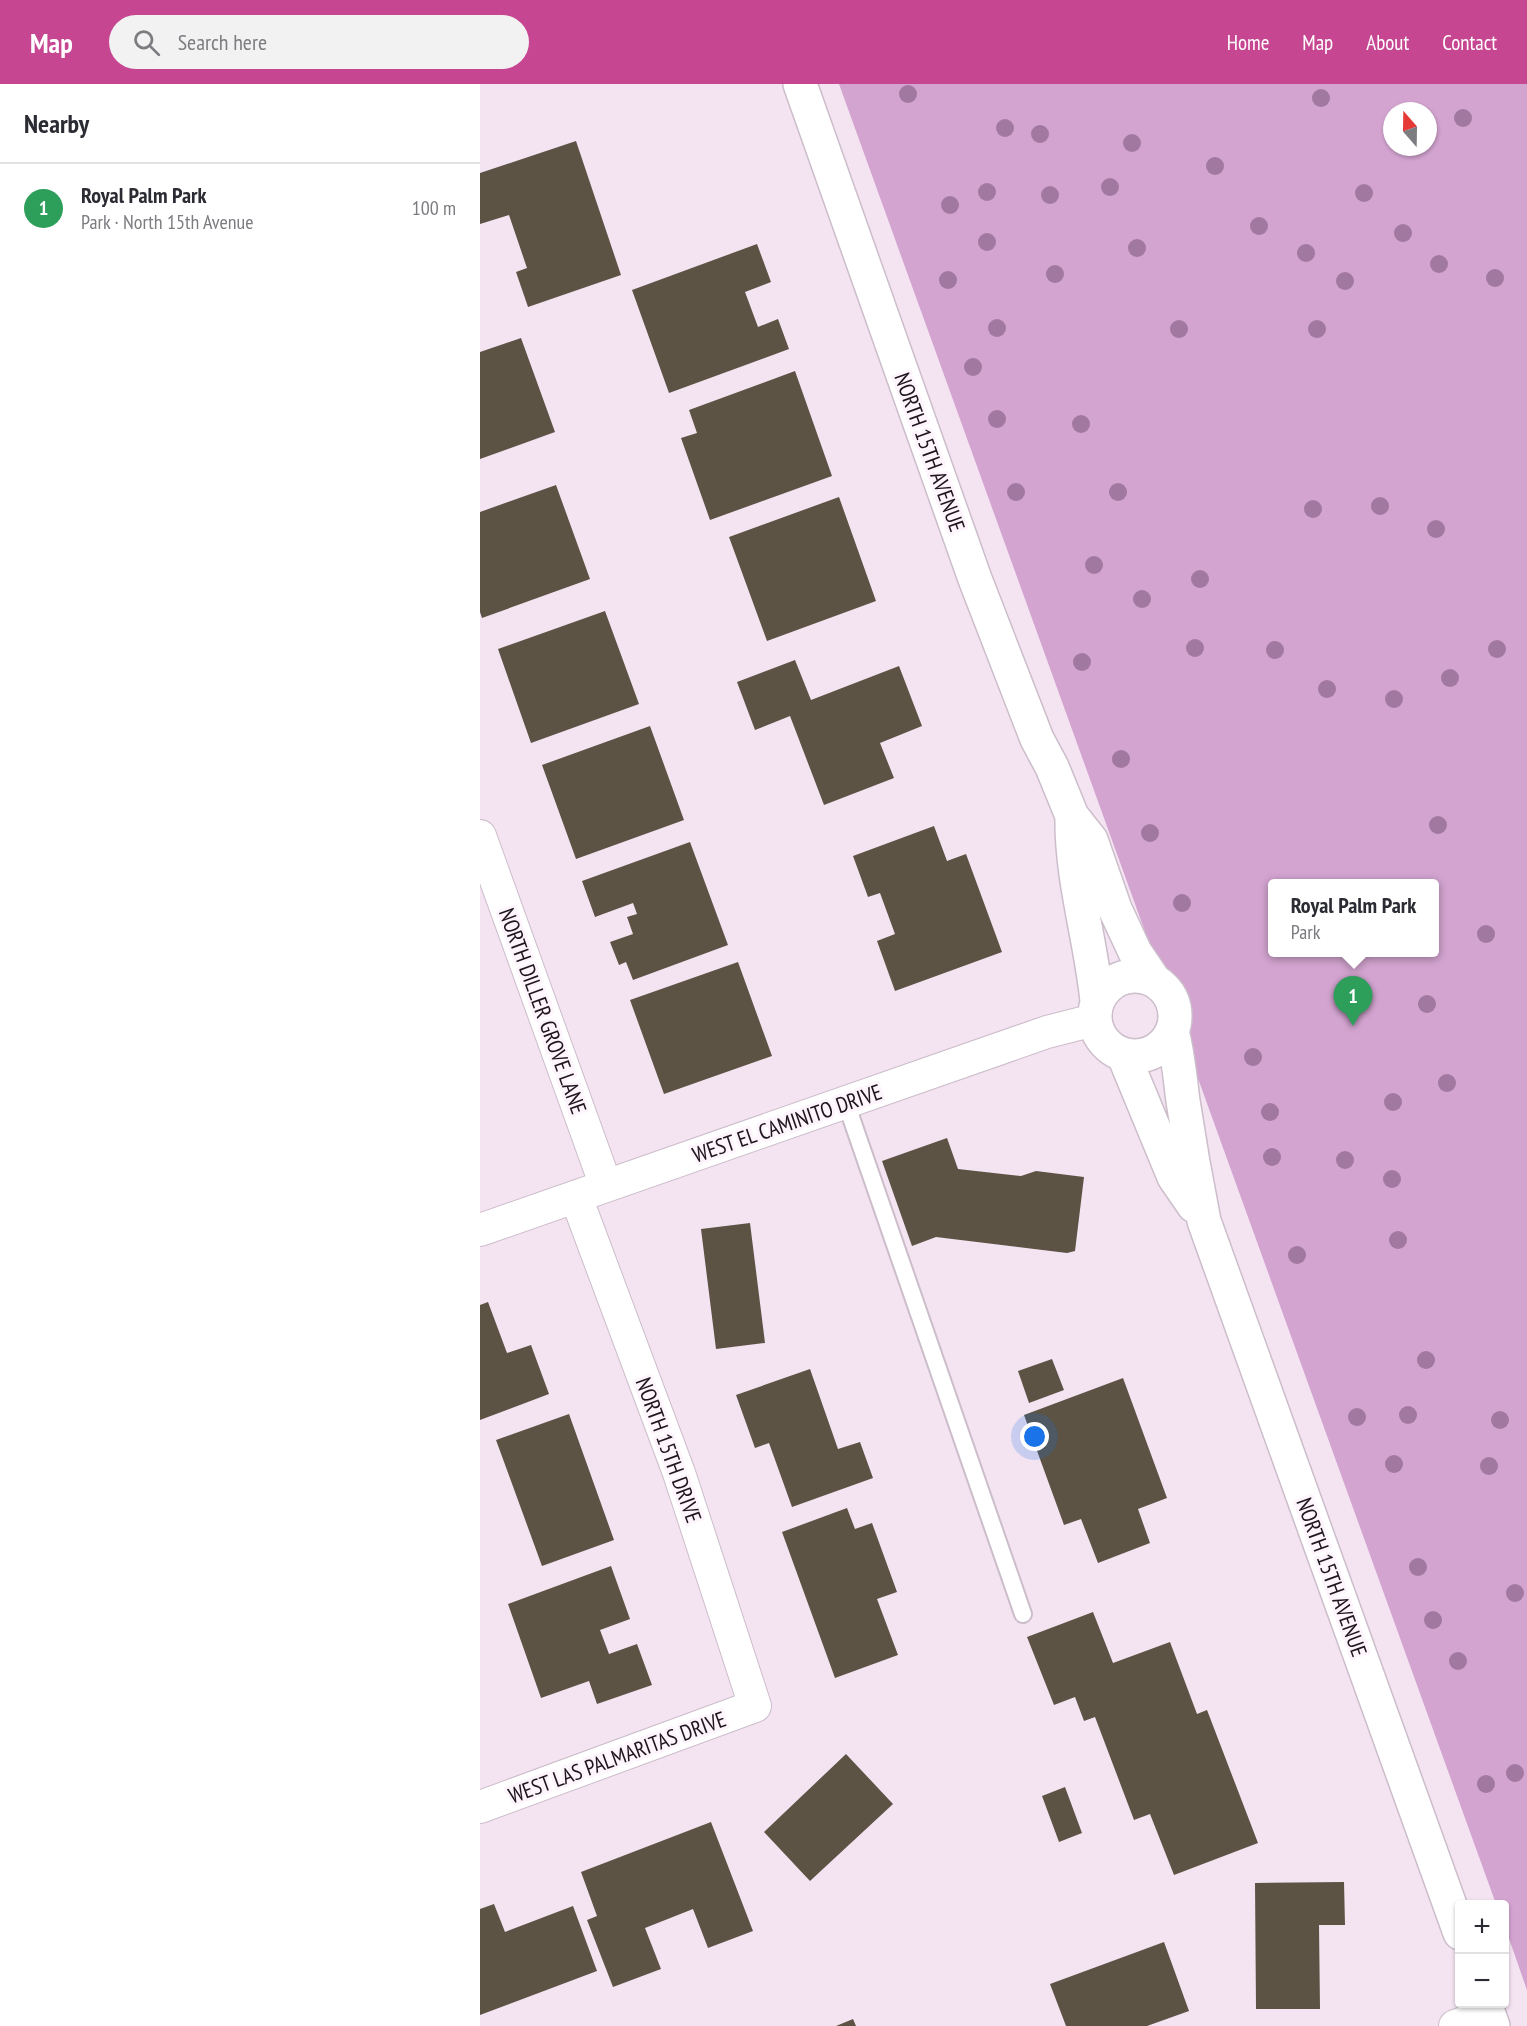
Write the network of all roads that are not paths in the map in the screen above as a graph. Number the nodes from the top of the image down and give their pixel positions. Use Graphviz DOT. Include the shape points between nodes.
graph roads {
  1 [pos="800,84"];
  2 [pos="1072,816"];
  3 [pos="480,836"];
  4 [pos="1154,980"];
  5 [pos="1095,1011"];
  6 [pos="1172,1031"];
  7 [pos="1124,1056"];
  8 [pos="846,1103"];
  9 [pos="606,1186"];
  10 [pos="576,1197"];
  11 [pos="1204,1221"];
  12 [pos="480,1230"];
  13 [pos="1023,1614"];
  14 [pos="755,1707"];
  15 [pos="480,1807"];
  16 [pos="1455,1919"];
  17 [pos="1489,2015"];
  18 [pos="1455,2026"];
  1 -- 2 [label="street, NORTH 15TH AVENUE" via="975,579"];
  2 -- 4 [label="street, NORTH 15TH AVENUE" via="1091,840 1115,909 1135,952"];
  2 -- 5 [label="street, NORTH 15TH AVENUE" via="1071,847 1094,968"];
  3 -- 9 [label="street, NORTH DILLER GROVE LANE"];
  4 -- 5 [label="street" via="1127,976 1114,981 1104,990"];
  4 -- 6 [label="street, NORTH 15TH AVENUE" via="1174,1006"];
  5 -- 7 [label="street, NORTH 15TH AVENUE" via="1100,1038"];
  5 -- 8 [label="street, WEST EL CAMINITO DRIVE" via="1047,1032"];
  6 -- 7 [label="street" via="1158,1049 1147,1055"];
  6 -- 11 [label="street, NORTH 15TH AVENUE"];
  7 -- 11 [label="street, NORTH 15TH AVENUE" via="1174,1177"];
  8 -- 9 [label="street, WEST EL CAMINITO DRIVE"];
  8 -- 13 [label="lane"];
  9 -- 10 [label="street, WEST EL CAMINITO DRIVE"];
  10 -- 12 [label="street, WEST EL CAMINITO DRIVE"];
  10 -- 14 [label="street, NORTH 15TH DRIVE" via="679,1473"];
  11 -- 16 [label="street, NORTH 15TH AVENUE"];
  14 -- 15 [label="street, WEST LAS PALMARITAS DRIVE"];
  17 -- 18 [label="street"];
}
